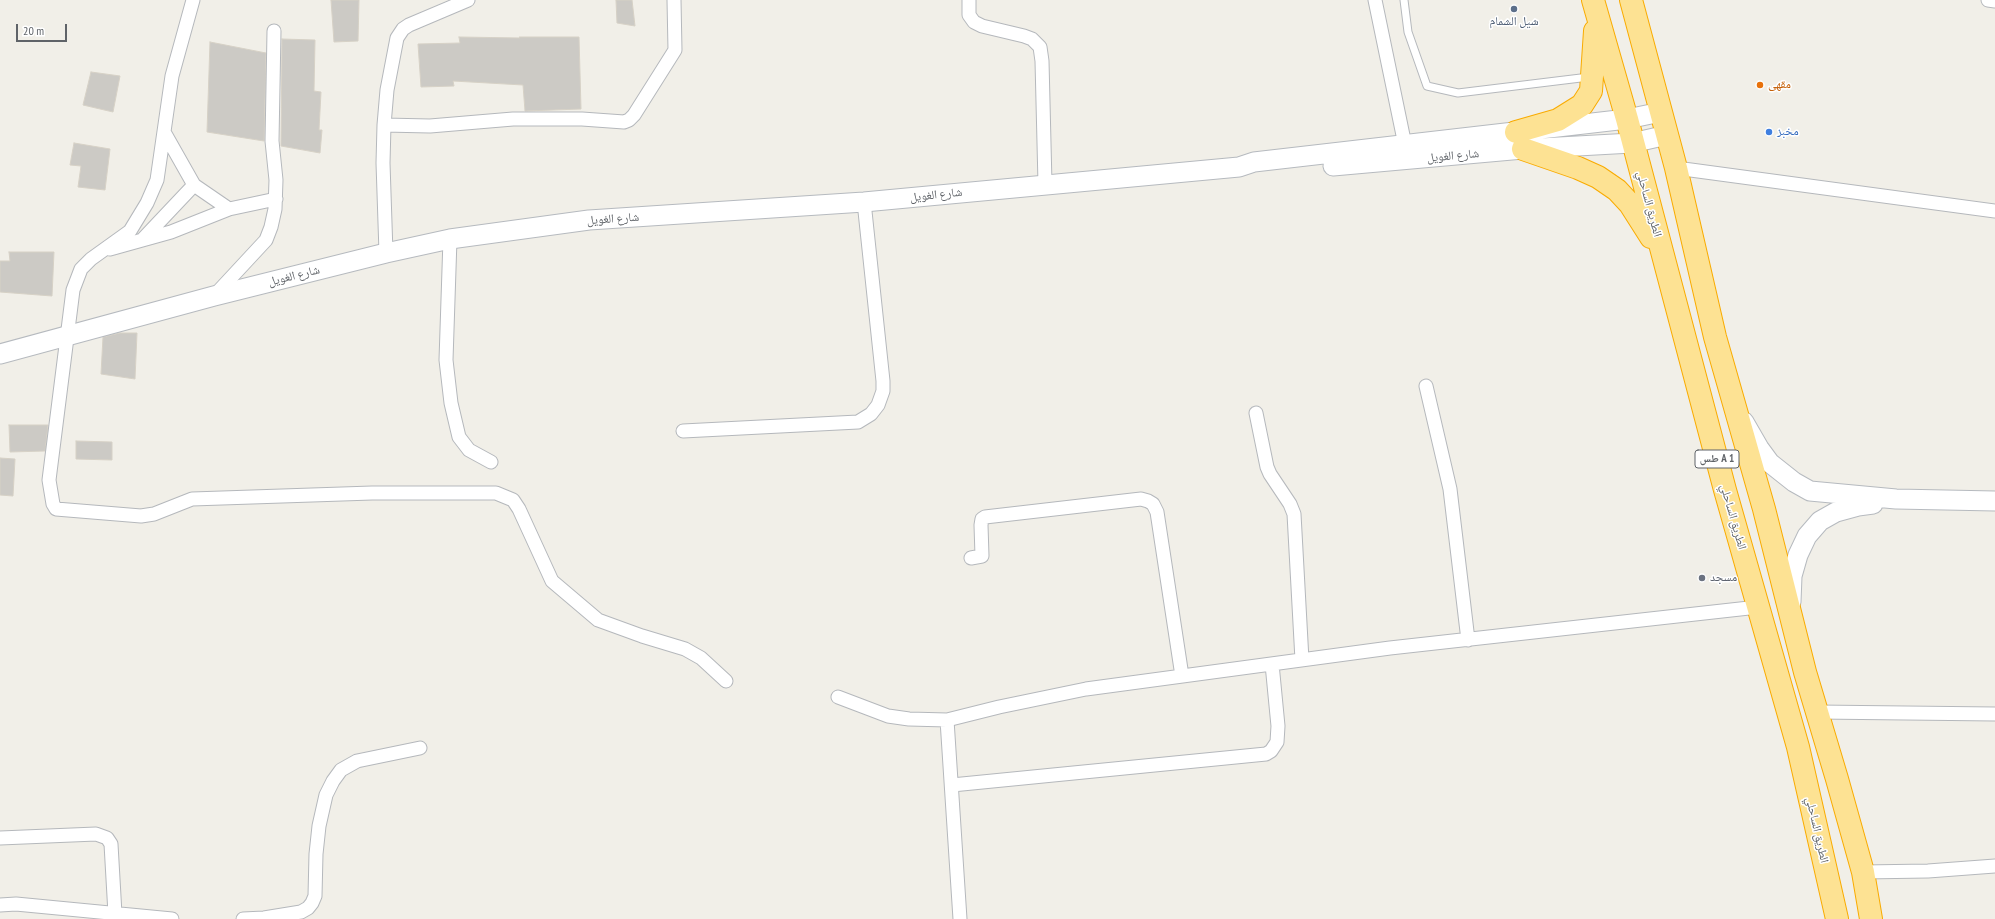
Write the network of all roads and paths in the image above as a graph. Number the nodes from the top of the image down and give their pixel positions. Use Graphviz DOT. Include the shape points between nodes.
graph roads {
  1 [pos="193,0"];
  2 [pos="468,0"];
  3 [pos="674,0"];
  4 [pos="969,0"];
  5 [pos="1375,0"];
  6 [pos="1404,0"];
  7 [pos="1631,0"];
  8 [pos="1988,0"];
  9 [pos="1995,1"];
  10 [pos="1595,7"];
  11 [pos="274,31"];
  12 [pos="1593,76"];
  13 [pos="1661,112"];
  14 [pos="1627,119"];
  15 [pos="384,125"];
  16 [pos="164,132"];
  17 [pos="1667,135"];
  18 [pos="1520,140"];
  19 [pos="1632,144"];
  20 [pos="1405,145"];
  21 [pos="1239,167"];
  22 [pos="1676,168"];
  23 [pos="1046,184"];
  24 [pos="194,186"];
  25 [pos="276,198"];
  26 [pos="864,202"];
  27 [pos="229,209"];
  28 [pos="1995,211"];
  29 [pos="450,239"];
  30 [pos="141,240"];
  31 [pos="101,252"];
  32 [pos="386,253"];
  33 [pos="1662,254"];
  34 [pos="214,296"];
  35 [pos="69,335"];
  36 [pos="0,354"];
  37 [pos="1426,386"];
  38 [pos="1734,404"];
  39 [pos="1256,413"];
  40 [pos="683,431"];
  41 [pos="491,462"];
  42 [pos="1896,498"];
  43 [pos="1995,501"];
  44 [pos="970,558"];
  45 [pos="1758,607"];
  46 [pos="1791,616"];
  47 [pos="1468,640"];
  48 [pos="1302,660"];
  49 [pos="1272,664"];
  50 [pos="1182,676"];
  51 [pos="726,681"];
  52 [pos="838,697"];
  53 [pos="1817,712"];
  54 [pos="1995,714"];
  55 [pos="947,720"];
  56 [pos="420,748"];
  57 [pos="952,785"];
  58 [pos="0,838"];
  59 [pos="1995,866"];
  60 [pos="1863,872"];
  61 [pos="0,905"];
  62 [pos="115,914"];
  63 [pos="172,919"];
  64 [pos="243,919"];
  65 [pos="960,919"];
  66 [pos="1837,919"];
  67 [pos="1871,919"];
  1 -- 16 [label="street" via="172,76"];
  2 -- 15 [label="street" via="409,25 400,32 387,90"];
  3 -- 15 [label="street" via="675,50 634,115 624,122 528,119 430,126"];
  4 -- 23 [label="street" via="969,16 974,22 1024,36 1040,47"];
  5 -- 20 [label="street"];
  6 -- 12 [label="lane" via="1408,32 1427,86 1458,93"];
  7 -- 13 [label="highway, طس A 1"];
  8 -- 9 [label="street"];
  10 -- 12 [label="highway"];
  10 -- 14 [label="highway, الطريق الساحلي / طس A 1"];
  11 -- 25 [label="street" via="272,141"];
  12 -- 18 [label="highway" via="1591,91 1582,105"];
  13 -- 14 [label="street, شارع الغويل"];
  13 -- 17 [label="highway, طس A 1"];
  14 -- 18 [label="street, شارع الغويل"];
  14 -- 19 [label="highway, الطريق الساحلي / طس A 1"];
  15 -- 32 [label="street"];
  16 -- 24 [label="street"];
  16 -- 31 [label="street" via="157,180 147,203 130,231"];
  17 -- 19 [label="street, شارع الغويل"];
  17 -- 22 [label="highway, طس A 1"];
  18 -- 19 [label="street, شارع الغويل"];
  18 -- 20 [label="street, شارع الغويل"];
  18 -- 21 [label="street, شارع الغويل" via="1260,173"];
  18 -- 33 [label="highway" via="1598,177 1618,190"];
  19 -- 33 [label="highway, الطريق الساحلي / طس A 1"];
  20 -- 21 [label="street, شارع الغويل" via="1254,162"];
  21 -- 23 [label="street, شارع الغويل"];
  22 -- 28 [label="street"];
  22 -- 38 [label="highway, طس A 1"];
  23 -- 26 [label="street, شارع الغويل"];
  24 -- 27 [label="street"];
  24 -- 30 [label="street"];
  25 -- 27 [label="street"];
  25 -- 34 [label="street" via="266,240"];
  26 -- 29 [label="street, شارع الغويل" via="589,220"];
  26 -- 40 [label="street" via="883,391 878,405 871,414 858,422"];
  27 -- 30 [label="street" via="171,232"];
  29 -- 32 [label="street, شارع الغويل"];
  29 -- 41 [label="street" via="446,360 451,403 459,437 469,450"];
  30 -- 31 [label="street"];
  31 -- 35 [label="street" via="81,270 73,290"];
  32 -- 34 [label="street, شارع الغويل"];
  33 -- 45 [label="highway, الطريق الساحلي / طس A 1"];
  34 -- 35 [label="street, شارع الغويل"];
  35 -- 36 [label="street, شارع الغويل"];
  35 -- 51 [label="street" via="49,480 56,509 141,516 154,514 192,499 372,493 496,493 513,500 519,509 552,581 598,620 685,649 701,658"];
  37 -- 47 [label="street" via="1450,489"];
  38 -- 42 [label="street" via="1770,463 1794,482 1810,491 1827,494"];
  38 -- 46 [label="highway, طس A 1"];
  39 -- 48 [label="street" via="1267,467 1294,514"];
  42 -- 43 [label="street"];
  42 -- 46 [label="street" via="1836,512 1820,521 1807,536 1798,555 1792,576"];
  44 -- 50 [label="street" via="982,556 981,525 985,517 1141,499 1154,504"];
  45 -- 47 [label="street"];
  45 -- 66 [label="highway, الطريق الساحلي / طس A 1" via="1798,747"];
  46 -- 53 [label="highway, طس A 1"];
  47 -- 48 [label="street"];
  48 -- 49 [label="street"];
  49 -- 50 [label="street"];
  49 -- 57 [label="street" via="1278,726 1276,742 1272,751 1266,754"];
  50 -- 55 [label="street" via="1086,689"];
  52 -- 55 [label="street" via="892,717"];
  53 -- 54 [label="street"];
  53 -- 60 [label="highway, طس A 1"];
  55 -- 57 [label="street"];
  56 -- 64 [label="street" via="357,761 341,770 326,795 319,826 315,896 312,903 301,912"];
  57 -- 65 [label="street"];
  58 -- 62 [label="street" via="96,834 107,838 111,844"];
  59 -- 60 [label="street"];
  60 -- 67 [label="highway, طس A 1"];
  61 -- 62 [label="street" via="16,904"];
  62 -- 63 [label="street"];
}
